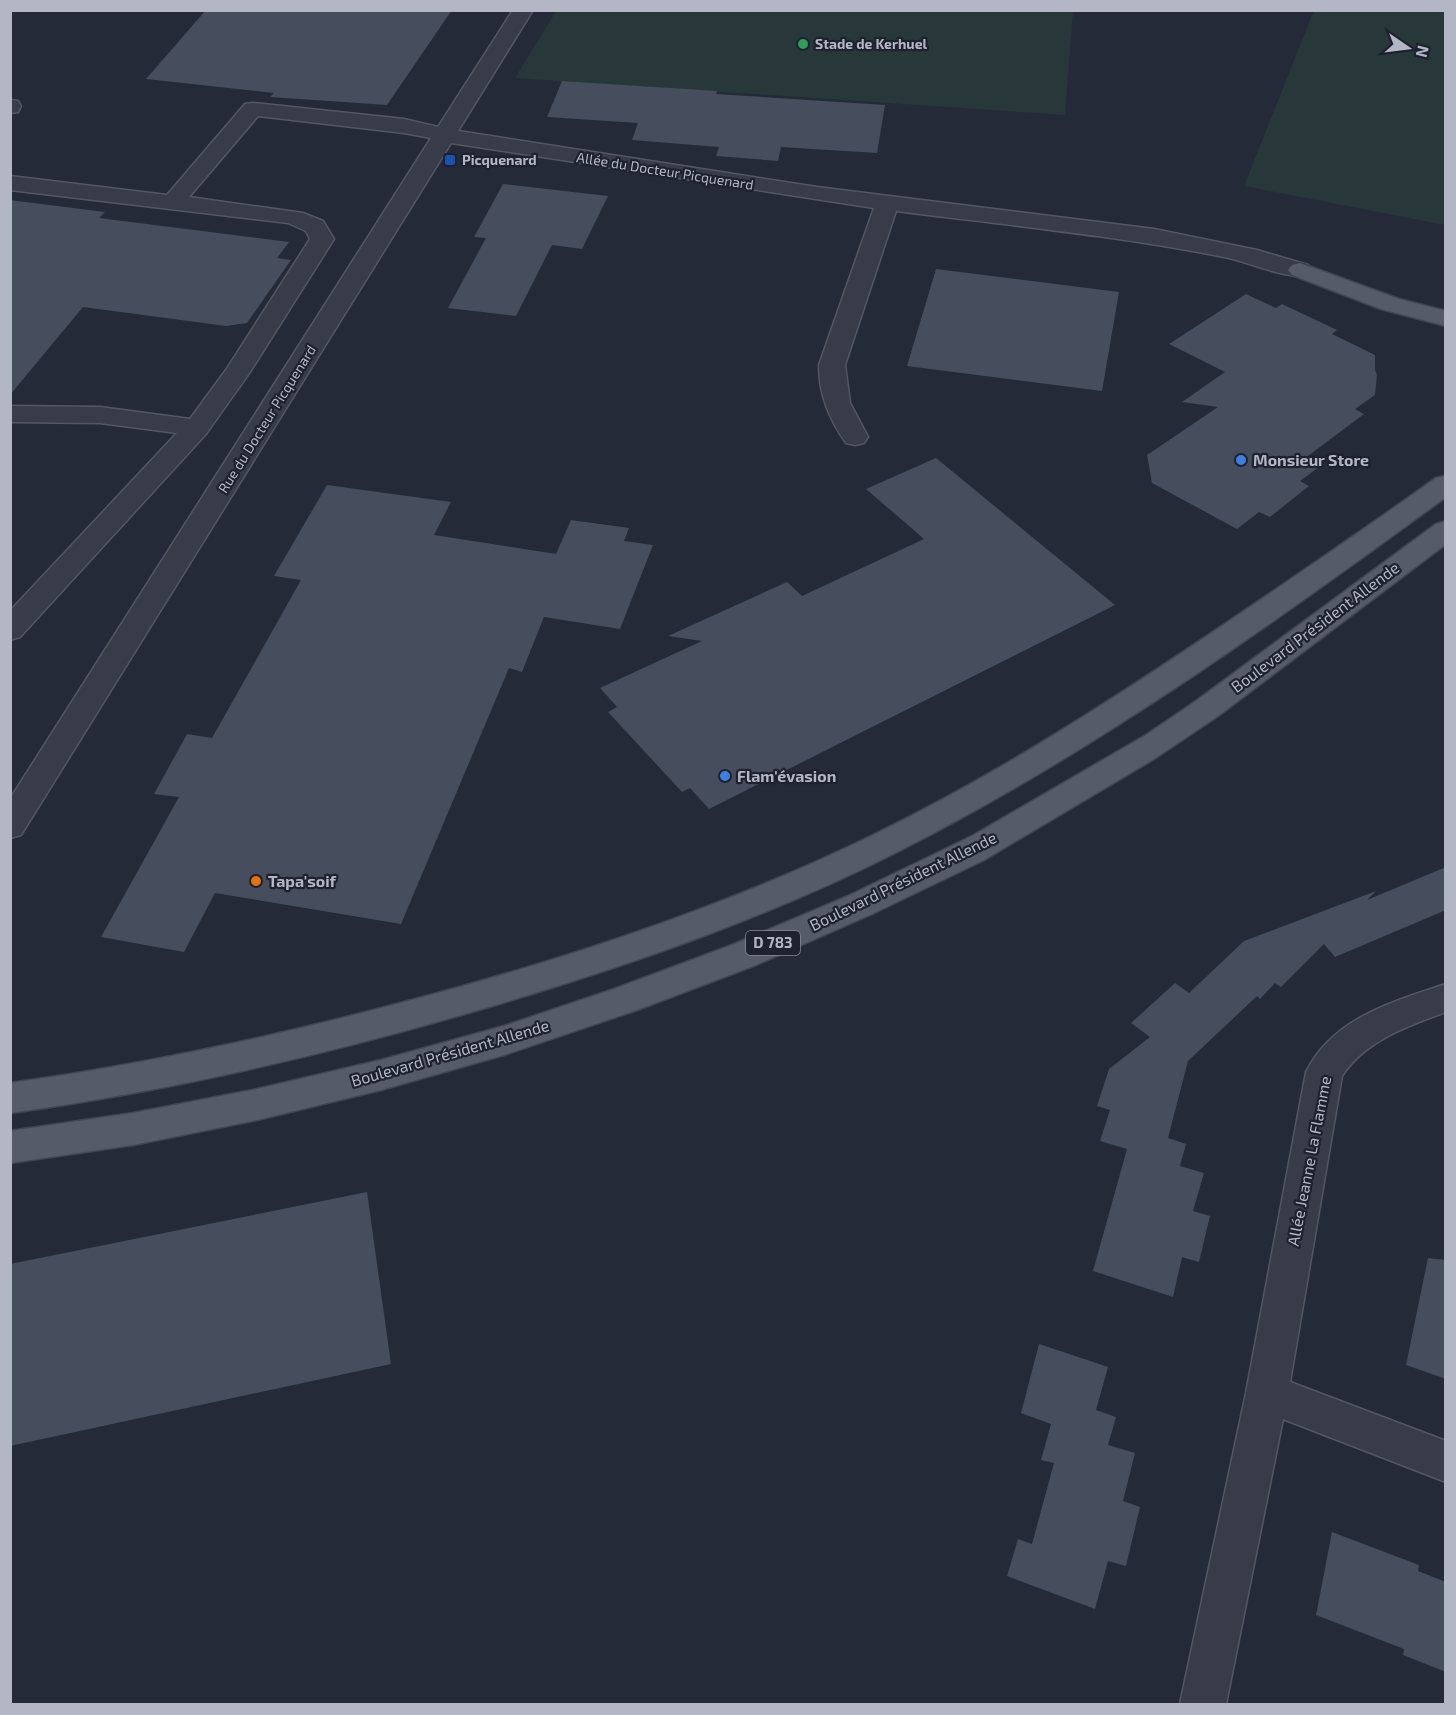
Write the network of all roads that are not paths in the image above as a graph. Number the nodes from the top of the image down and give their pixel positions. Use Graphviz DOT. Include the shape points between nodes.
graph roads {
  1 [pos="523,10"];
  2 [pos="445,135"];
  3 [pos="10,183"];
  4 [pos="174,201"];
  5 [pos="886,202"];
  6 [pos="1300,270"];
  7 [pos="1446,319"];
  8 [pos="10,414"];
  9 [pos="197,428"];
  10 [pos="855,437"];
  11 [pos="1446,484"];
  12 [pos="1446,530"];
  13 [pos="10,630"];
  14 [pos="10,826"];
  15 [pos="1446,998"];
  16 [pos="10,1098"];
  17 [pos="10,1147"];
  18 [pos="1267,1393"];
  19 [pos="1446,1462"];
  20 [pos="1203,1704"];
  1 -- 2 [label="street, Rue du Docteur Picquenard"];
  2 -- 4 [label="street, Allée du Docteur Picquenard" via="404,126 253,110"];
  2 -- 5 [label="street, Allée du Docteur Picquenard"];
  2 -- 14 [label="street, Rue du Docteur Picquenard"];
  3 -- 4 [label="street"];
  4 -- 9 [label="street" via="290,216 317,227 322,239"];
  5 -- 6 [label="street, Allée du Docteur Picquenard" via="1154,236"];
  5 -- 10 [label="street" via="832,365 834,397"];
  6 -- 7 [label="main road" via="1390,304"];
  8 -- 9 [label="street" via="100,415"];
  9 -- 13 [label="street"];
  11 -- 16 [label="main road, D 783" via="1174,673 1043,756 884,844 753,903 586,965 347,1032 163,1074"];
  12 -- 17 [label="main road, Boulevard Président Allende / D 783" via="1173,732 975,850 794,934 582,1013 403,1070 161,1124"];
  15 -- 18 [label="street, Allée Jeanne La Flamme" via="1367,1031 1331,1060 1324,1072"];
  18 -- 19 [label="street"];
  18 -- 20 [label="street, Allée Jeanne La Flamme"];
}
